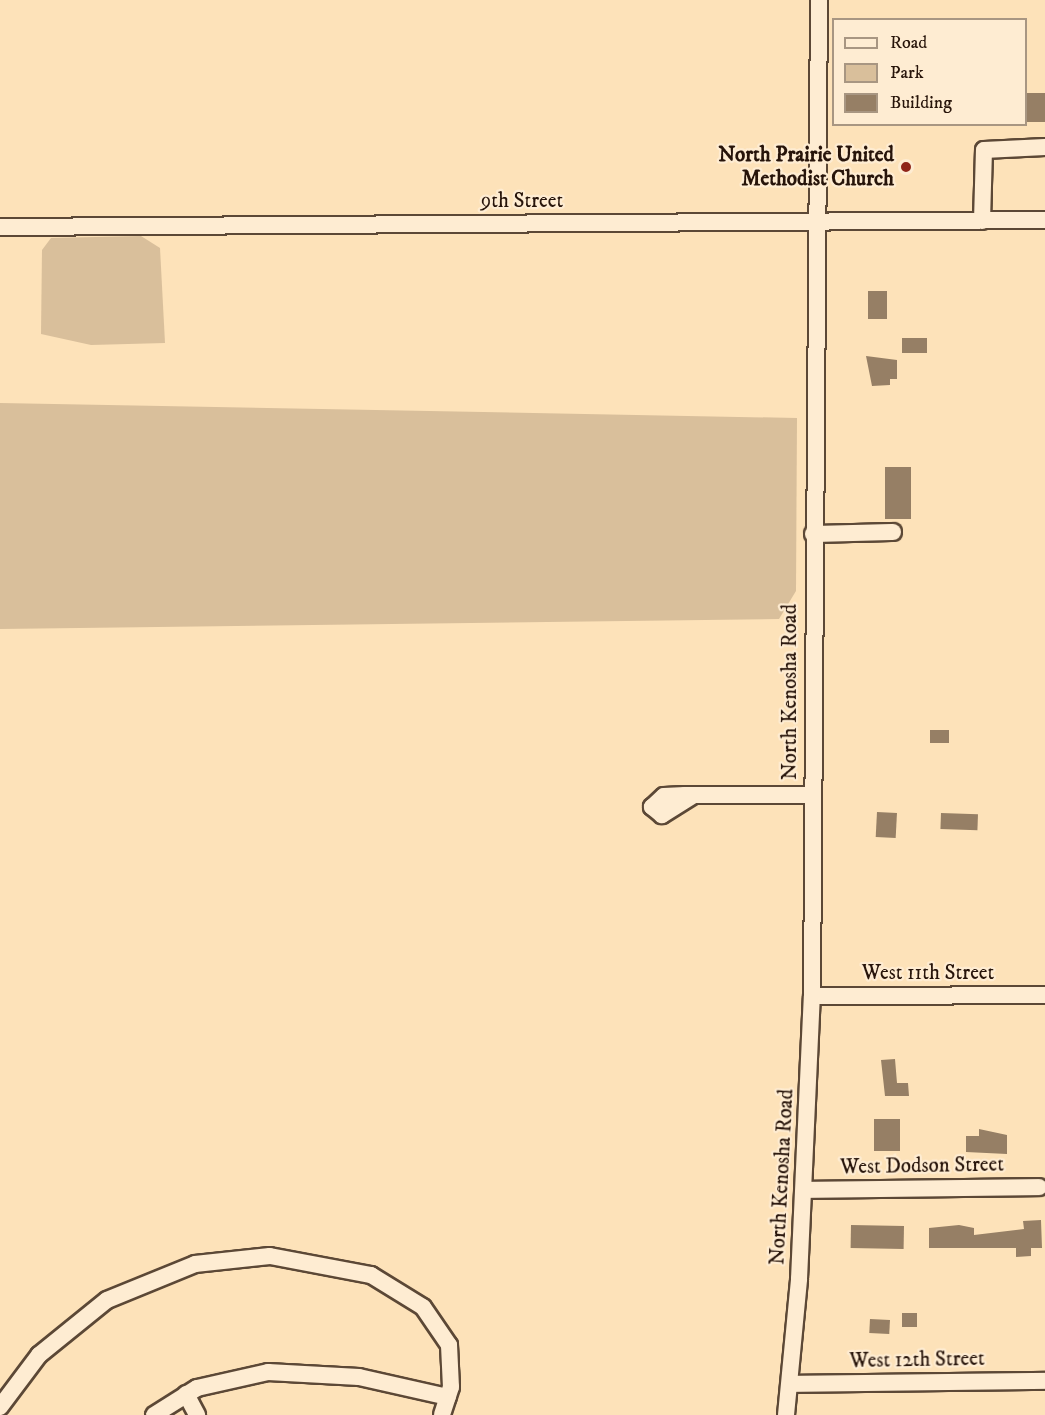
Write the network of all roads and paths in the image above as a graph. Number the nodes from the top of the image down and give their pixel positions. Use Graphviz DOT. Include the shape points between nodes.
graph roads {
  1 [pos="819,0"];
  2 [pos="1045,147"];
  3 [pos="982,220"];
  4 [pos="1045,220"];
  5 [pos="817,222"];
  6 [pos="0,227"];
  7 [pos="894,532"];
  8 [pos="813,534"];
  9 [pos="694,795"];
  10 [pos="812,795"];
  11 [pos="1045,995"];
  12 [pos="812,996"];
  13 [pos="1039,1187"];
  14 [pos="805,1190"];
  15 [pos="1045,1381"];
  16 [pos="790,1384"];
  17 [pos="186,1394"];
  18 [pos="448,1397"];
  19 [pos="0,1407"];
  20 [pos="154,1415"];
  21 [pos="197,1415"];
  22 [pos="442,1415"];
  23 [pos="786,1415"];
  1 -- 5 [label="street, North Kenosha Road"];
  2 -- 3 [label="street" via="984,150"];
  3 -- 4 [label="street, 9th Street"];
  3 -- 5 [label="street, 9th Street"];
  5 -- 6 [label="street, 9th Street"];
  5 -- 8 [label="street, North Kenosha Road"];
  7 -- 8 [label="street"];
  8 -- 10 [label="street, North Kenosha Road"];
  9 -- 10 [label="street"];
  10 -- 12 [label="street, North Kenosha Road"];
  11 -- 12 [label="street, West 11th Street"];
  12 -- 14 [label="street, North Kenosha Road"];
  13 -- 14 [label="street, West Dodson Street"];
  14 -- 16 [label="street, North Kenosha Road"];
  15 -- 16 [label="street, West 12th Street"];
  16 -- 23 [label="street, North Kenosha Road"];
  17 -- 18 [label="street" via="226,1378 315,1372 401,1384"];
  17 -- 20 [label="street"];
  17 -- 21 [label="street"];
  18 -- 19 [label="street" via="449,1345 423,1307 371,1275 270,1256 195,1264 107,1300 39,1355"];
  18 -- 22 [label="street"];
}
